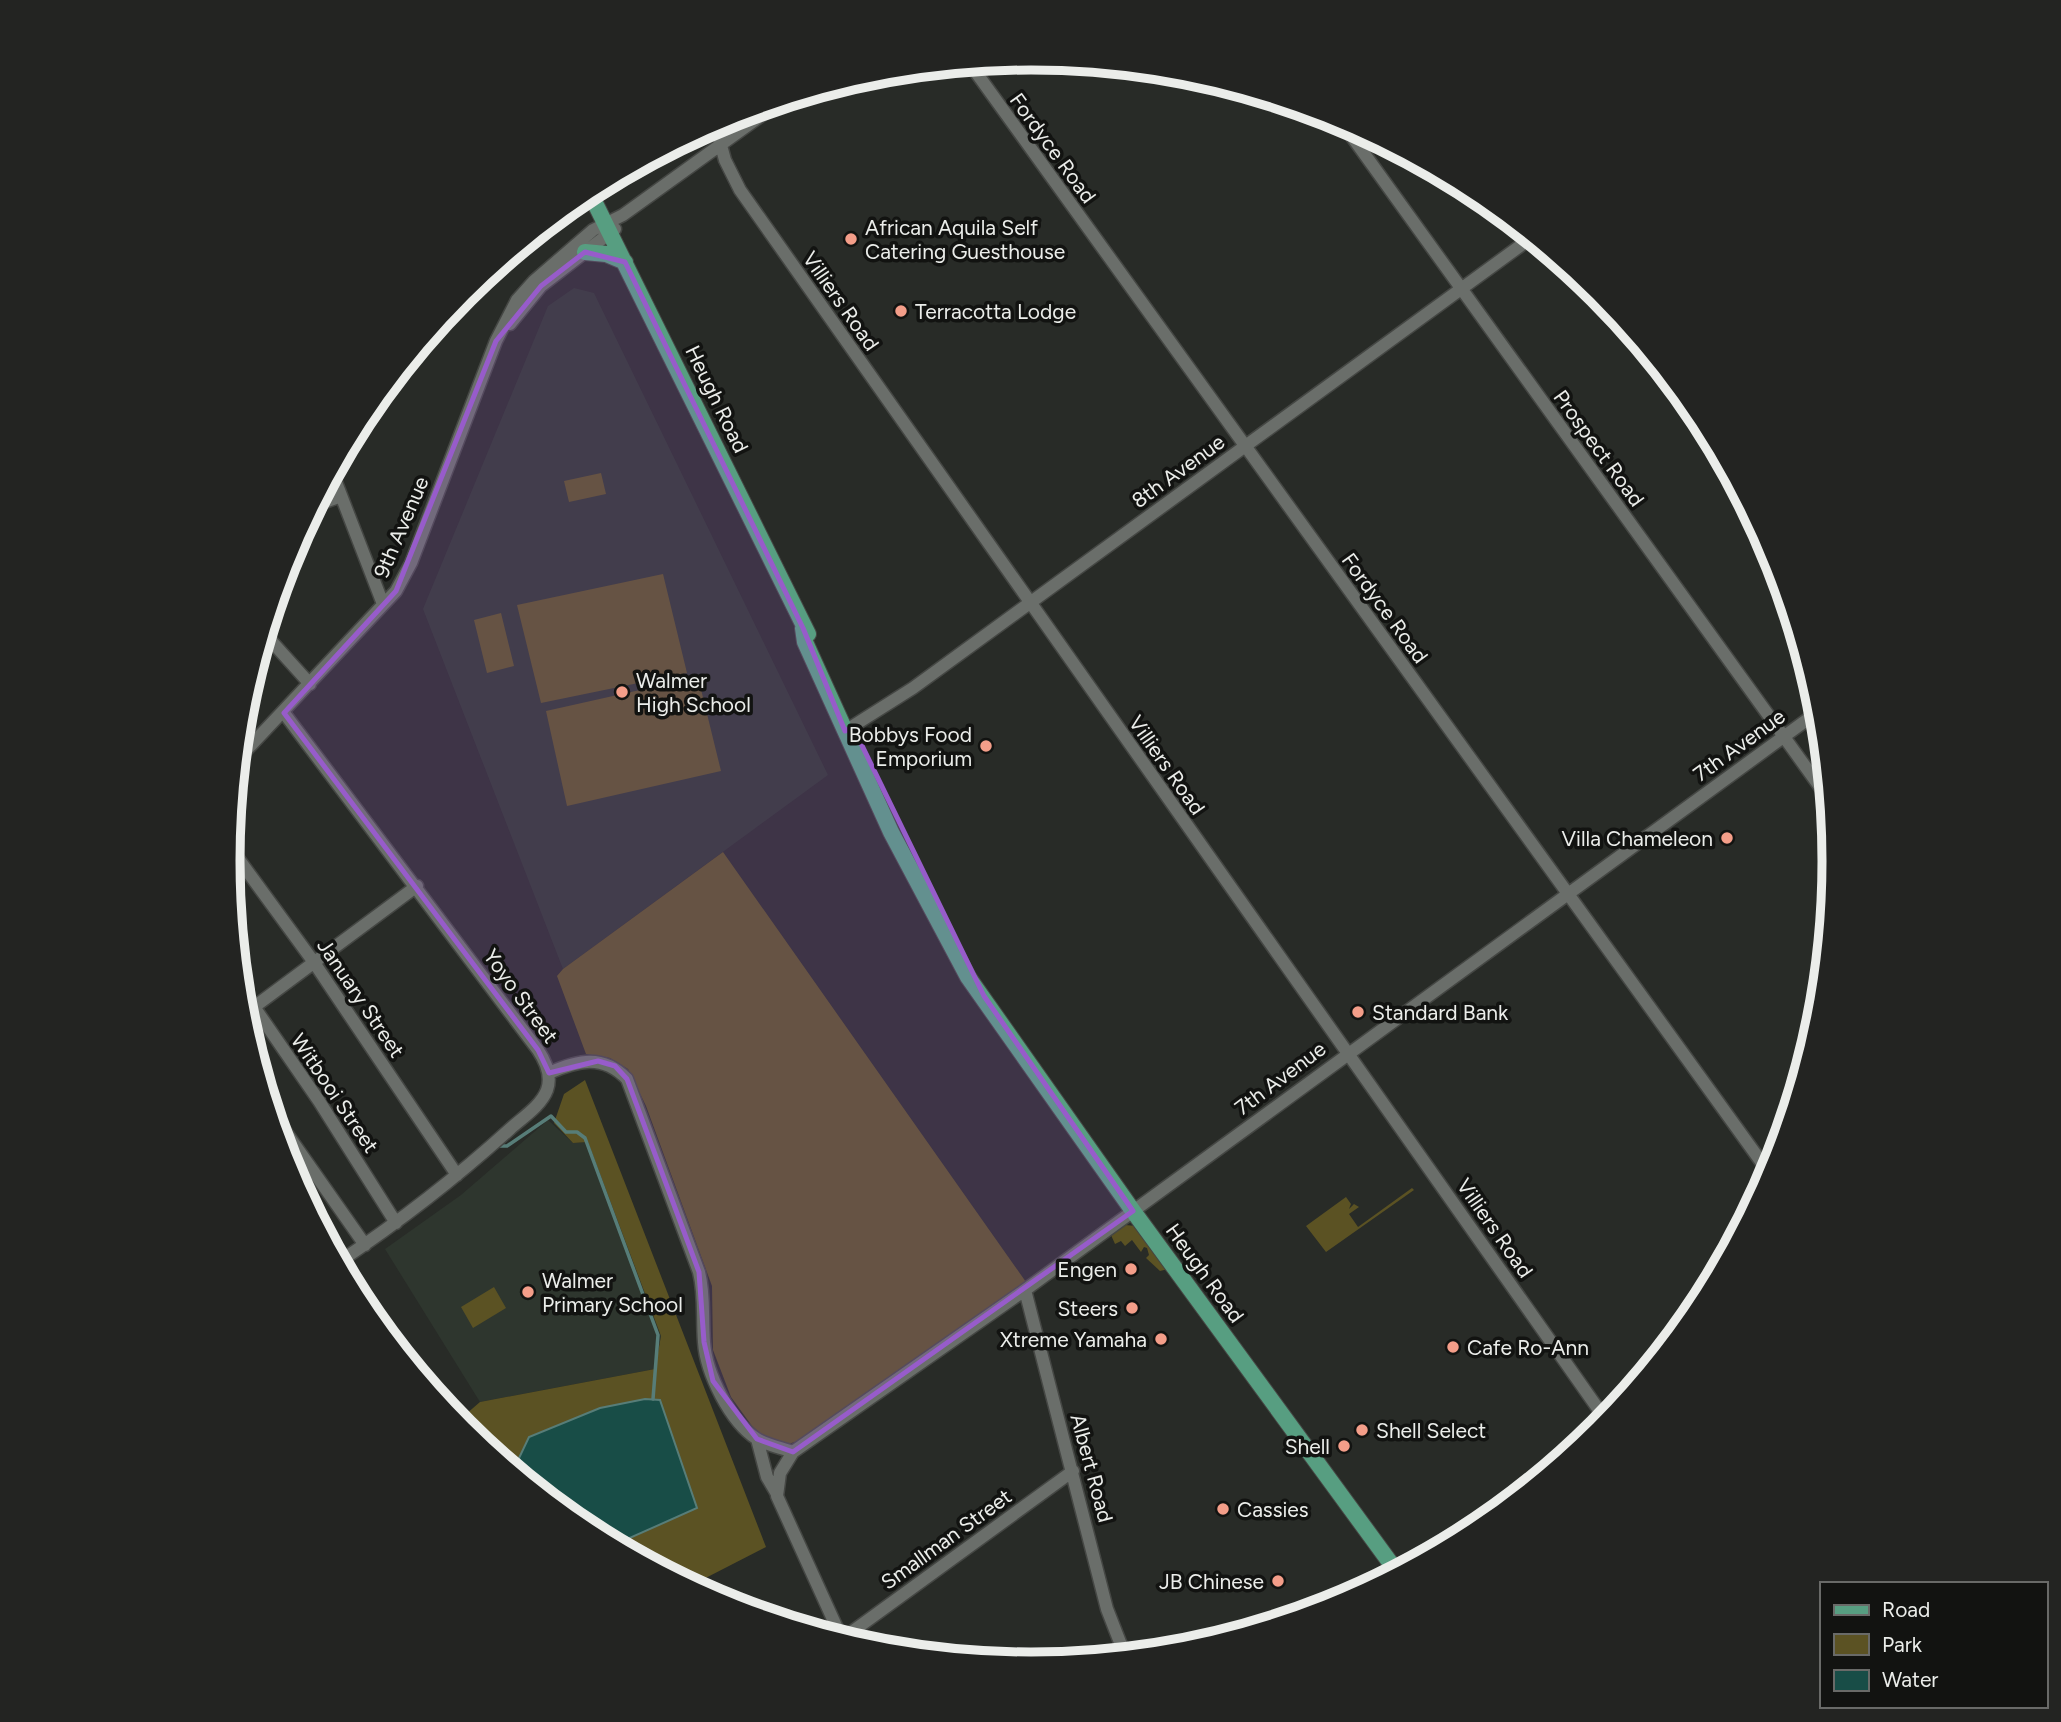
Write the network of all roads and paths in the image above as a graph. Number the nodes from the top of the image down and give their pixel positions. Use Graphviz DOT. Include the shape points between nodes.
graph roads {
  1 [pos="976,72"];
  2 [pos="756,120"];
  3 [pos="718,135"];
  4 [pos="1354,140"];
  5 [pos="721,145"];
  6 [pos="594,201"];
  7 [pos="608,228"];
  8 [pos="1524,243"];
  9 [pos="585,252"];
  10 [pos="625,262"];
  11 [pos="1461,288"];
  12 [pos="496,341"];
  13 [pos="1244,446"];
  14 [pos="336,482"];
  15 [pos="341,496"];
  16 [pos="326,502"];
  17 [pos="383,604"];
  18 [pos="1030,604"];
  19 [pos="271,640"];
  20 [pos="310,684"];
  21 [pos="284,713"];
  22 [pos="1808,718"];
  23 [pos="849,729"];
  24 [pos="1783,737"];
  25 [pos="248,750"];
  26 [pos="1818,784"];
  27 [pos="240,861"];
  28 [pos="417,886"];
  29 [pos="1569,894"];
  30 [pos="313,961"];
  31 [pos="254,1008"];
  32 [pos="1347,1053"];
  33 [pos="549,1073"];
  34 [pos="290,1138"];
  35 [pos="1762,1162"];
  36 [pos="457,1175"];
  37 [pos="1133,1211"];
  38 [pos="396,1223"];
  39 [pos="365,1245"];
  40 [pos="346,1257"];
  41 [pos="1025,1290"];
  42 [pos="1599,1410"];
  43 [pos="757,1439"];
  44 [pos="793,1452"];
  45 [pos="1073,1471"];
  46 [pos="777,1491"];
  47 [pos="1391,1564"];
  48 [pos="837,1628"];
  49 [pos="853,1631"];
  50 [pos="1118,1647"];
  1 -- 13 [label="street, Fordyce Road"];
  2 -- 5 [label="street, 9th Avenue"];
  3 -- 5 [label="street, Villiers Road"];
  4 -- 11 [label="street, Prospect Road"];
  5 -- 7 [label="street, 9th Avenue"];
  5 -- 18 [label="street, Villiers Road" via="740,190"];
  6 -- 7 [label="main road, Heugh Road"];
  7 -- 9 [label="street, 9th Avenue"];
  7 -- 10 [label="main road, Heugh Road"];
  7 -- 12 [label="street, 9th Avenue" via="534,281 509,313"];
  8 -- 11 [label="street, 8th Avenue"];
  9 -- 10 [label="main road"];
  9 -- 12 [label="street, 9th Avenue" via="541,286"];
  10 -- 23 [label="main road, Heugh Road"];
  11 -- 13 [label="street, 8th Avenue"];
  11 -- 24 [label="street, Prospect Road"];
  12 -- 17 [label="street, 9th Avenue" via="411,563"];
  13 -- 18 [label="street, 8th Avenue"];
  13 -- 29 [label="street, Fordyce Road"];
  14 -- 15 [label="street"];
  15 -- 16 [label="street"];
  15 -- 17 [label="street"];
  17 -- 20 [label="street, 9th Avenue"];
  18 -- 23 [label="street, 8th Avenue"];
  18 -- 32 [label="street, Villiers Road"];
  19 -- 20 [label="street"];
  20 -- 21 [label="street, 9th Avenue"];
  21 -- 25 [label="street, 9th Avenue"];
  21 -- 28 [label="street, Yoyo Street"];
  22 -- 24 [label="street, 7th Avenue"];
  23 -- 37 [label="main road, Heugh Road" via="984,996"];
  24 -- 26 [label="street, Prospect Road"];
  24 -- 29 [label="street, 7th Avenue"];
  27 -- 30 [label="street, January Street"];
  28 -- 30 [label="street"];
  28 -- 33 [label="street, Yoyo Street" via="538,1050"];
  29 -- 32 [label="street, 7th Avenue"];
  29 -- 35 [label="street, Fordyce Road"];
  30 -- 31 [label="street"];
  30 -- 36 [label="street, January Street"];
  31 -- 38 [label="street, Witbooi Street"];
  32 -- 37 [label="street, 7th Avenue"];
  32 -- 42 [label="street, Villiers Road"];
  33 -- 36 [label="street, Yoyo Street" via="540,1102"];
  33 -- 43 [label="street" via="598,1061 615,1066 626,1079 699,1272 705,1297 704,1342 713,1381"];
  34 -- 39 [label="street"];
  36 -- 38 [label="street, Yoyo Street"];
  37 -- 41 [label="street, 7th Avenue"];
  37 -- 47 [label="main road, Heugh Road"];
  38 -- 39 [label="street, Yoyo Street"];
  39 -- 40 [label="street, Yoyo Street"];
  41 -- 44 [label="street, 7th Avenue"];
  41 -- 45 [label="street, Albert Road"];
  43 -- 44 [label="street"];
  43 -- 46 [label="street" via="767,1477"];
  44 -- 46 [label="street, 7th Avenue" via="780,1473"];
  45 -- 49 [label="street, Smallman Street"];
  45 -- 50 [label="street, Albert Road"];
  46 -- 48 [label="street"];
}
